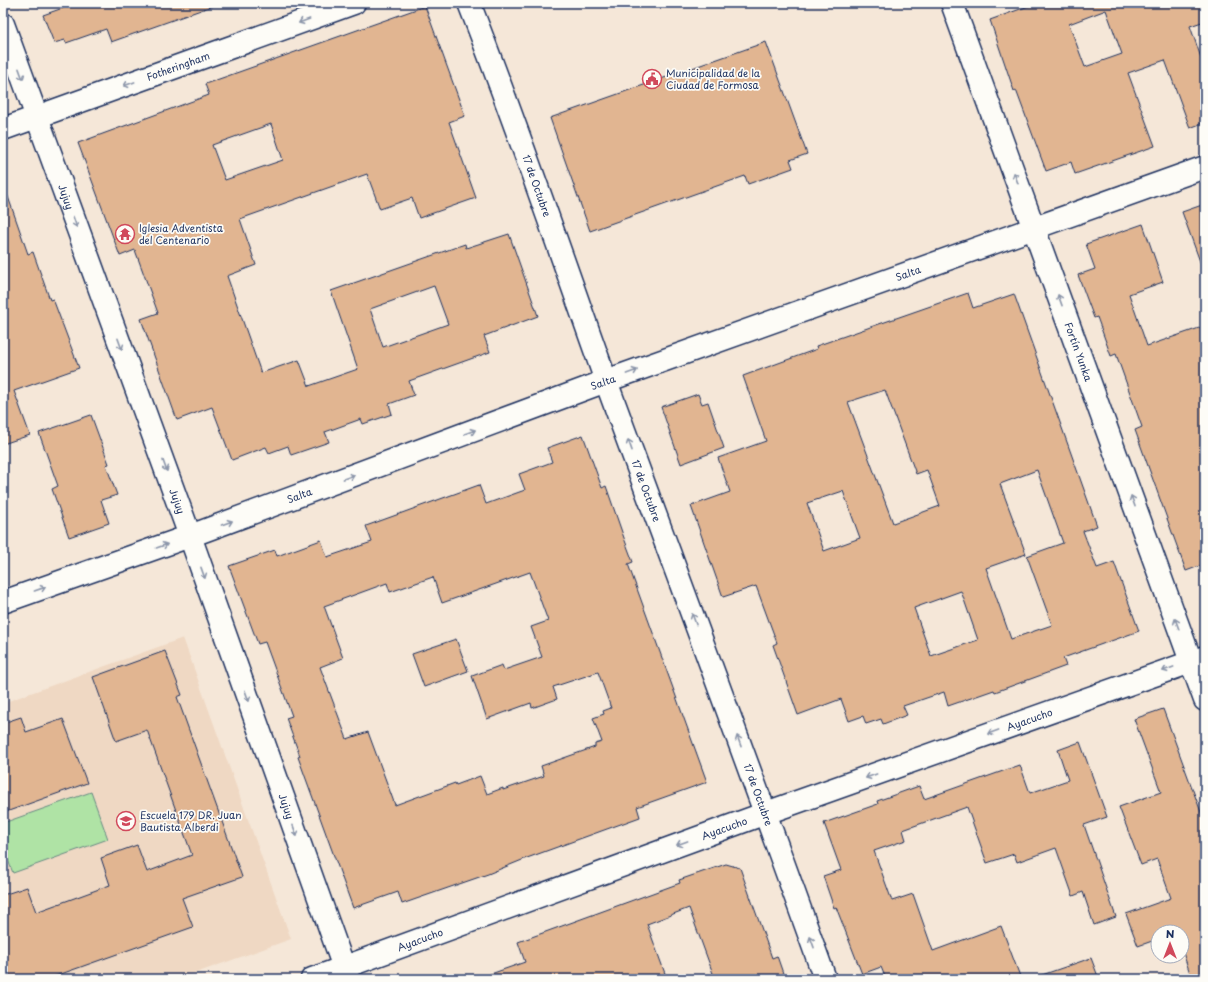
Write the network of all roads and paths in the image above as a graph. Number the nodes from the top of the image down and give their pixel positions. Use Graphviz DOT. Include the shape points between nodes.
graph roads {
  1 [pos="354,3"];
  2 [pos="469,3"];
  3 [pos="952,3"];
  4 [pos="3,24"];
  5 [pos="37,117"];
  6 [pos="3,129"];
  7 [pos="1205,167"];
  8 [pos="1035,228"];
  9 [pos="606,381"];
  10 [pos="190,536"];
  11 [pos="3,602"];
  12 [pos="1198,659"];
  13 [pos="1205,700"];
  14 [pos="766,813"];
  15 [pos="346,973"];
  16 [pos="312,979"];
  17 [pos="825,979"];
  1 -- 5 [label="street, Fotheringham, one-way"];
  2 -- 9 [label="street, 17 de Octubre"];
  8 -- 3 [label="street, Fortín Yunka, one-way"];
  4 -- 5 [label="street, Jujuy, one-way"];
  5 -- 6 [label="street, Fotheringham"];
  5 -- 10 [label="street, Jujuy, one-way"];
  7 -- 8 [label="street, Salta"];
  9 -- 8 [label="street, Salta, one-way"];
  12 -- 8 [label="street, Fortín Yunka, one-way"];
  10 -- 9 [label="street, Salta, one-way"];
  14 -- 9 [label="street, 17 de Octubre, one-way"];
  11 -- 10 [label="street, Salta, one-way"];
  10 -- 15 [label="street, Jujuy, one-way"];
  12 -- 13 [label="street, Fortín Yunka"];
  12 -- 14 [label="street, Ayacucho, one-way"];
  14 -- 15 [label="street, Ayacucho, one-way"];
  17 -- 14 [label="street, 17 de Octubre, one-way"];
  15 -- 16 [label="street, Ayacucho"];
}
